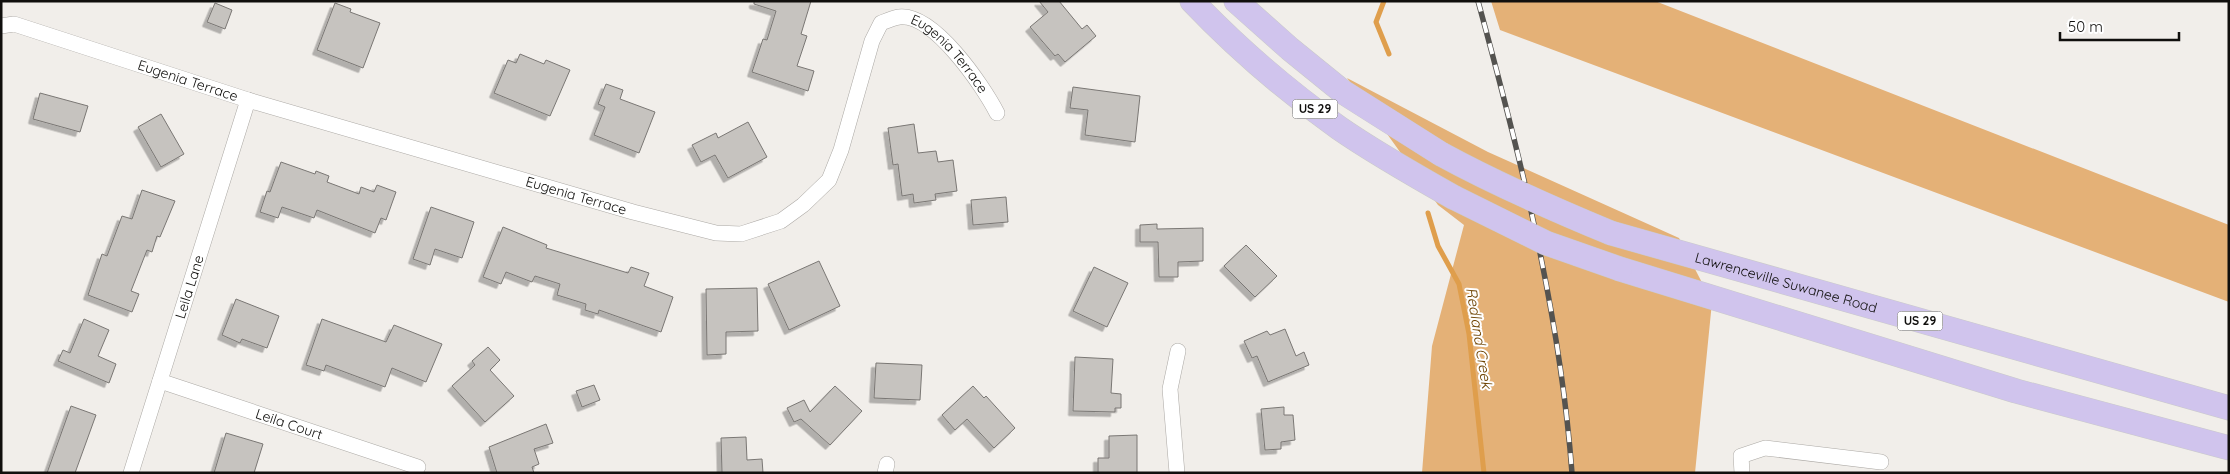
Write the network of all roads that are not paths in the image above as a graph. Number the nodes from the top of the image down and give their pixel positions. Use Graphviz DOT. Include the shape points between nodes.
graph roads {
  1 [pos="1192,1"];
  2 [pos="1236,1"];
  3 [pos="1,26"];
  4 [pos="248,100"];
  5 [pos="997,113"];
  6 [pos="1178,351"];
  7 [pos="160,381"];
  8 [pos="2229,408"];
  9 [pos="2229,448"];
  10 [pos="1880,462"];
  11 [pos="418,467"];
  12 [pos="131,473"];
  13 [pos="1177,473"];
  14 [pos="1742,473"];
  1 -- 9 [label="main road, US 29, bridge" via="1276,78 1339,128 1453,197 1546,243 1620,269 2016,391"];
  2 -- 8 [label="main road, Lawrenceville Suwanee Road / US 29, bridge" via="1343,92 1440,154 1527,198 1611,233"];
  3 -- 4 [label="street, Eugenia Terrace" via="14,24"];
  4 -- 5 [label="street, Eugenia Terrace" via="623,209 716,233 741,234 781,221 830,180 842,150 872,41 881,24 900,17 919,21 943,39 987,93"];
  4 -- 7 [label="street, Leila Lane"];
  6 -- 13 [label="street" via="1170,388"];
  7 -- 11 [label="street, Leila Court"];
  7 -- 12 [label="street, Leila Lane"];
  10 -- 14 [label="street" via="1765,448 1741,456"];
}
